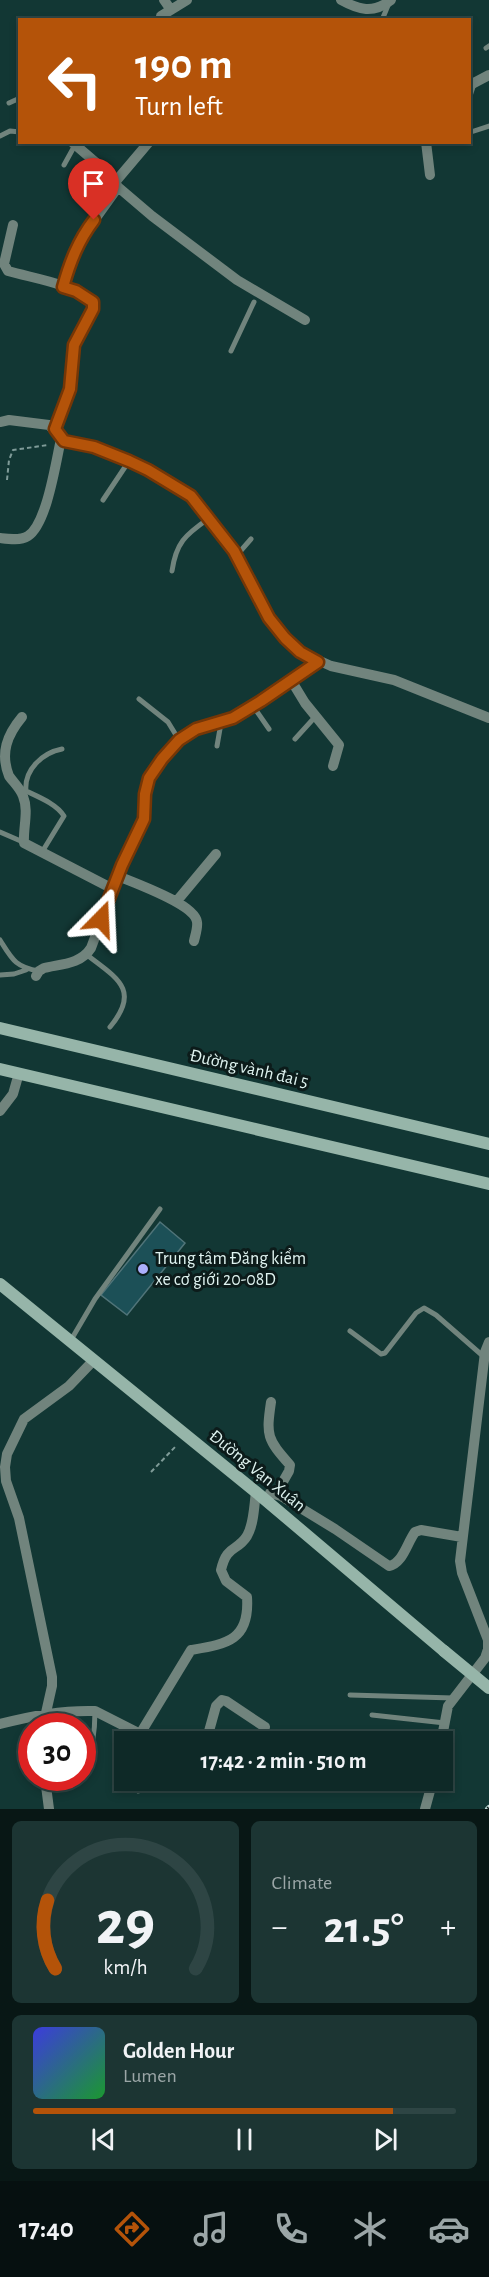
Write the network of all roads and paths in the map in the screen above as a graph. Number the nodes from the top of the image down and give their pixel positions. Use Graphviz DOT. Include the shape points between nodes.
graph roads {
  1 [pos="164,0"];
  2 [pos="187,0"];
  3 [pos="341,0"];
  4 [pos="390,1"];
  5 [pos="171,10"];
  6 [pos="161,18"];
  7 [pos="383,18"];
  8 [pos="489,75"];
  9 [pos="472,83"];
  10 [pos="18,99"];
  11 [pos="9,103"];
  12 [pos="489,126"];
  13 [pos="18,132"];
  14 [pos="471,132"];
  15 [pos="0,136"];
  16 [pos="74,144"];
  17 [pos="147,144"];
  18 [pos="426,144"];
  19 [pos="64,165"];
  20 [pos="430,175"];
  21 [pos="117,184"];
  22 [pos="13,225"];
  23 [pos="63,287"];
  24 [pos="257,298"];
  25 [pos="305,320"];
  26 [pos="231,351"];
  27 [pos="0,422"];
  28 [pos="55,429"];
  29 [pos="60,441"];
  30 [pos="129,461"];
  31 [pos="7,480"];
  32 [pos="103,500"];
  33 [pos="208,519"];
  34 [pos="0,538"];
  35 [pos="250,539"];
  36 [pos="237,555"];
  37 [pos="172,571"];
  38 [pos="318,662"];
  39 [pos="291,680"];
  40 [pos="139,699"];
  41 [pos="254,706"];
  42 [pos="22,717"];
  43 [pos="315,717"];
  44 [pos="489,718"];
  45 [pos="222,722"];
  46 [pos="269,729"];
  47 [pos="295,739"];
  48 [pos="179,740"];
  49 [pos="217,746"];
  50 [pos="62,749"];
  51 [pos="333,766"];
  52 [pos="23,790"];
  53 [pos="0,832"];
  54 [pos="24,843"];
  55 [pos="41,853"];
  56 [pos="216,854"];
  57 [pos="118,876"];
  58 [pos="112,889"];
  59 [pos="176,902"];
  60 [pos="0,940"];
  61 [pos="195,941"];
  62 [pos="87,955"];
  63 [pos="34,972"];
  64 [pos="0,975"];
  65 [pos="110,1027"];
  66 [pos="0,1028"];
  67 [pos="0,1070"];
  68 [pos="17,1080"];
  69 [pos="0,1111"];
  70 [pos="489,1144"];
  71 [pos="489,1184"];
  72 [pos="160,1209"];
  73 [pos="0,1284"];
  74 [pos="350,1331"];
  75 [pos="70,1342"];
  76 [pos="489,1342"];
  77 [pos="93,1361"];
  78 [pos="486,1365"];
  79 [pos="271,1402"];
  80 [pos="185,1436"];
  81 [pos="151,1472"];
  82 [pos="256,1492"];
  83 [pos="462,1537"];
  84 [pos="489,1688"];
  85 [pos="350,1695"];
  86 [pos="453,1698"];
  87 [pos="95,1711"];
  88 [pos="45,1713"];
  89 [pos="85,1713"];
  90 [pos="372,1715"];
  91 [pos="18,1723"];
  92 [pos="445,1723"];
  93 [pos="0,1724"];
  94 [pos="265,1727"];
  95 [pos="134,1731"];
  96 [pos="142,1731"];
  97 [pos="209,1731"];
  98 [pos="443,1731"];
  99 [pos="47,1791"];
  100 [pos="430,1791"];
  101 [pos="49,1809"];
  102 [pos="425,1809"];
  1 -- 5 [label="street"];
  2 -- 5 [label="street"];
  3 -- 4 [label="street" via="367,10"];
  4 -- 7 [label="lane"];
  5 -- 6 [label="street"];
  8 -- 9 [label="street"];
  10 -- 11 [label="lane"];
  12 -- 14 [label="lane"];
  13 -- 15 [label="lane"];
  16 -- 19 [label="lane"];
  16 -- 21 [label="street"];
  17 -- 21 [label="street"];
  18 -- 20 [label="street"];
  21 -- 23 [label="street" via="85,232"];
  21 -- 24 [label="street"];
  22 -- 23 [label="street" via="4,264 8,271"];
  23 -- 28 [label="street" via="88,298 93,309 74,345 70,389"];
  24 -- 25 [label="street"];
  24 -- 26 [label="lane"];
  27 -- 28 [label="street" via="35,422"];
  28 -- 29 [label="street"];
  29 -- 30 [label="street" via="94,447"];
  29 -- 31 [label="path" via="13,450"];
  29 -- 34 [label="street" via="49,493 34,531 20,539"];
  30 -- 32 [label="lane"];
  30 -- 33 [label="street" via="191,496"];
  33 -- 36 [label="street"];
  33 -- 37 [label="lane" via="182,542"];
  35 -- 36 [label="lane"];
  36 -- 38 [label="street" via="269,618 300,652"];
  38 -- 39 [label="street"];
  38 -- 44 [label="street" via="394,680"];
  39 -- 41 [label="street"];
  39 -- 43 [label="street"];
  40 -- 48 [label="lane" via="168,722"];
  41 -- 45 [label="street"];
  41 -- 46 [label="lane"];
  42 -- 52 [label="street" via="8,734 2,757 6,771"];
  43 -- 47 [label="lane"];
  43 -- 51 [label="street" via="339,745"];
  45 -- 48 [label="street" via="196,729"];
  45 -- 49 [label="lane"];
  48 -- 57 [label="street" via="149,778 144,819"];
  50 -- 52 [label="lane" via="49,752 30,769"];
  52 -- 54 [label="street"];
  52 -- 55 [label="lane" via="64,816"];
  53 -- 54 [label="lane"];
  54 -- 55 [label="street"];
  55 -- 58 [label="street"];
  56 -- 59 [label="street"];
  57 -- 58 [label="street"];
  57 -- 59 [label="street"];
  58 -- 62 [label="street"];
  59 -- 61 [label="street" via="195,916"];
  60 -- 63 [label="lane" via="13,960"];
  62 -- 63 [label="street"];
  62 -- 65 [label="lane" via="124,992 125,1004"];
  63 -- 64 [label="lane"];
  66 -- 70 [label="main road, Đường vành đai 5"];
  67 -- 71 [label="main road"];
  68 -- 69 [label="street" via="13,1094"];
  72 -- 75 [label="lane" via="95,1299"];
  73 -- 75 [label="main road, Đường Vạn Xuân"];
  74 -- 78 [label="lane" via="381,1354 386,1353 424,1308 436,1314"];
  75 -- 77 [label="main road, Đường Vạn Xuân"];
  76 -- 78 [label="street"];
  77 -- 80 [label="main road, Đường Vạn Xuân"];
  77 -- 88 [label="street" via="69,1386 24,1419 4,1467 19,1518 52,1677"];
  78 -- 83 [label="street"];
  79 -- 83 [label="street" via="268,1437 290,1465 290,1471 272,1496 335,1529 389,1566 395,1565 415,1532"];
  80 -- 81 [label="path"];
  80 -- 82 [label="main road, Đường Vạn Xuân"];
  82 -- 84 [label="main road, Đường Vạn Xuân, bridge"];
  82 -- 96 [label="street" via="249,1533 228,1551 221,1569 226,1581 247,1598 241,1632 217,1645 191,1650"];
  83 -- 86 [label="street" via="462,1574 488,1649"];
  85 -- 86 [label="lane"];
  86 -- 92 [label="street"];
  87 -- 89 [label="street"];
  87 -- 95 [label="street"];
  90 -- 92 [label="lane"];
  91 -- 93 [label="street"];
  92 -- 98 [label="street"];
  94 -- 97 [label="street" via="222,1700 216,1706"];
  99 -- 101 [label="street"];
  100 -- 102 [label="street"];
}
